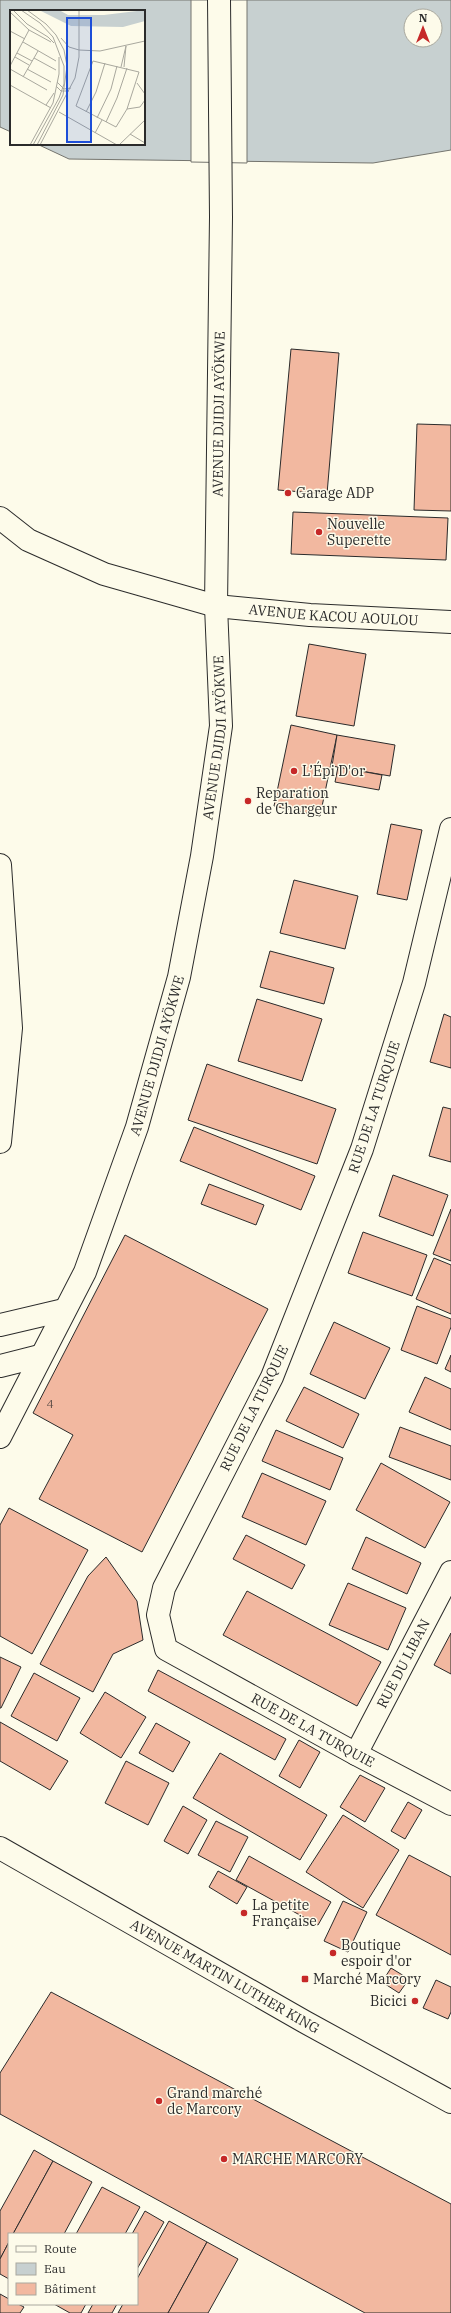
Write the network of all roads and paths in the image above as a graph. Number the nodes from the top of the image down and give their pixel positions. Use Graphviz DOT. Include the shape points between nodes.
graph roads {
  1 [pos="219,0"];
  2 [pos="0,518"];
  3 [pos="216,606"];
  4 [pos="451,622"];
  5 [pos="451,829"];
  6 [pos="0,865"];
  7 [pos="0,1142"];
  8 [pos="64,1310"];
  9 [pos="0,1325"];
  10 [pos="40,1356"];
  11 [pos="0,1366"];
  12 [pos="0,1438"];
  13 [pos="451,1572"];
  14 [pos="356,1754"];
  15 [pos="451,1804"];
  16 [pos="0,1848"];
  17 [pos="451,2102"];
  1 -- 3 [label="main road, AVENUE DJIDJI AYÖKWE" via="221,216"];
  2 -- 3 [label="main road, AVENUE KACOU AOULOU" via="28,540 104,574"];
  3 -- 4 [label="main road, AVENUE KACOU AOULOU" via="310,616"];
  3 -- 8 [label="main road, AVENUE DJIDJI AYÖKWE" via="221,726 202,856 179,977 138,1127 85,1272"];
  5 -- 14 [label="main road, RUE DE LA TURQUIE" via="414,983 362,1148 272,1377 164,1588 158,1615 166,1649"];
  6 -- 7 [label="main road" via="11,1028"];
  8 -- 9 [label="main road"];
  8 -- 10 [label="main road, AVENUE DJIDJI AYÖKWE"];
  10 -- 11 [label="main road"];
  10 -- 12 [label="main road, AVENUE DJIDJI AYÖKWE"];
  13 -- 14 [label="main road, RUE DU LIBAN"];
  14 -- 15 [label="main road, RUE DE LA TURQUIE"];
  16 -- 17 [label="main road, AVENUE MARTIN LUTHER KING"];
}
